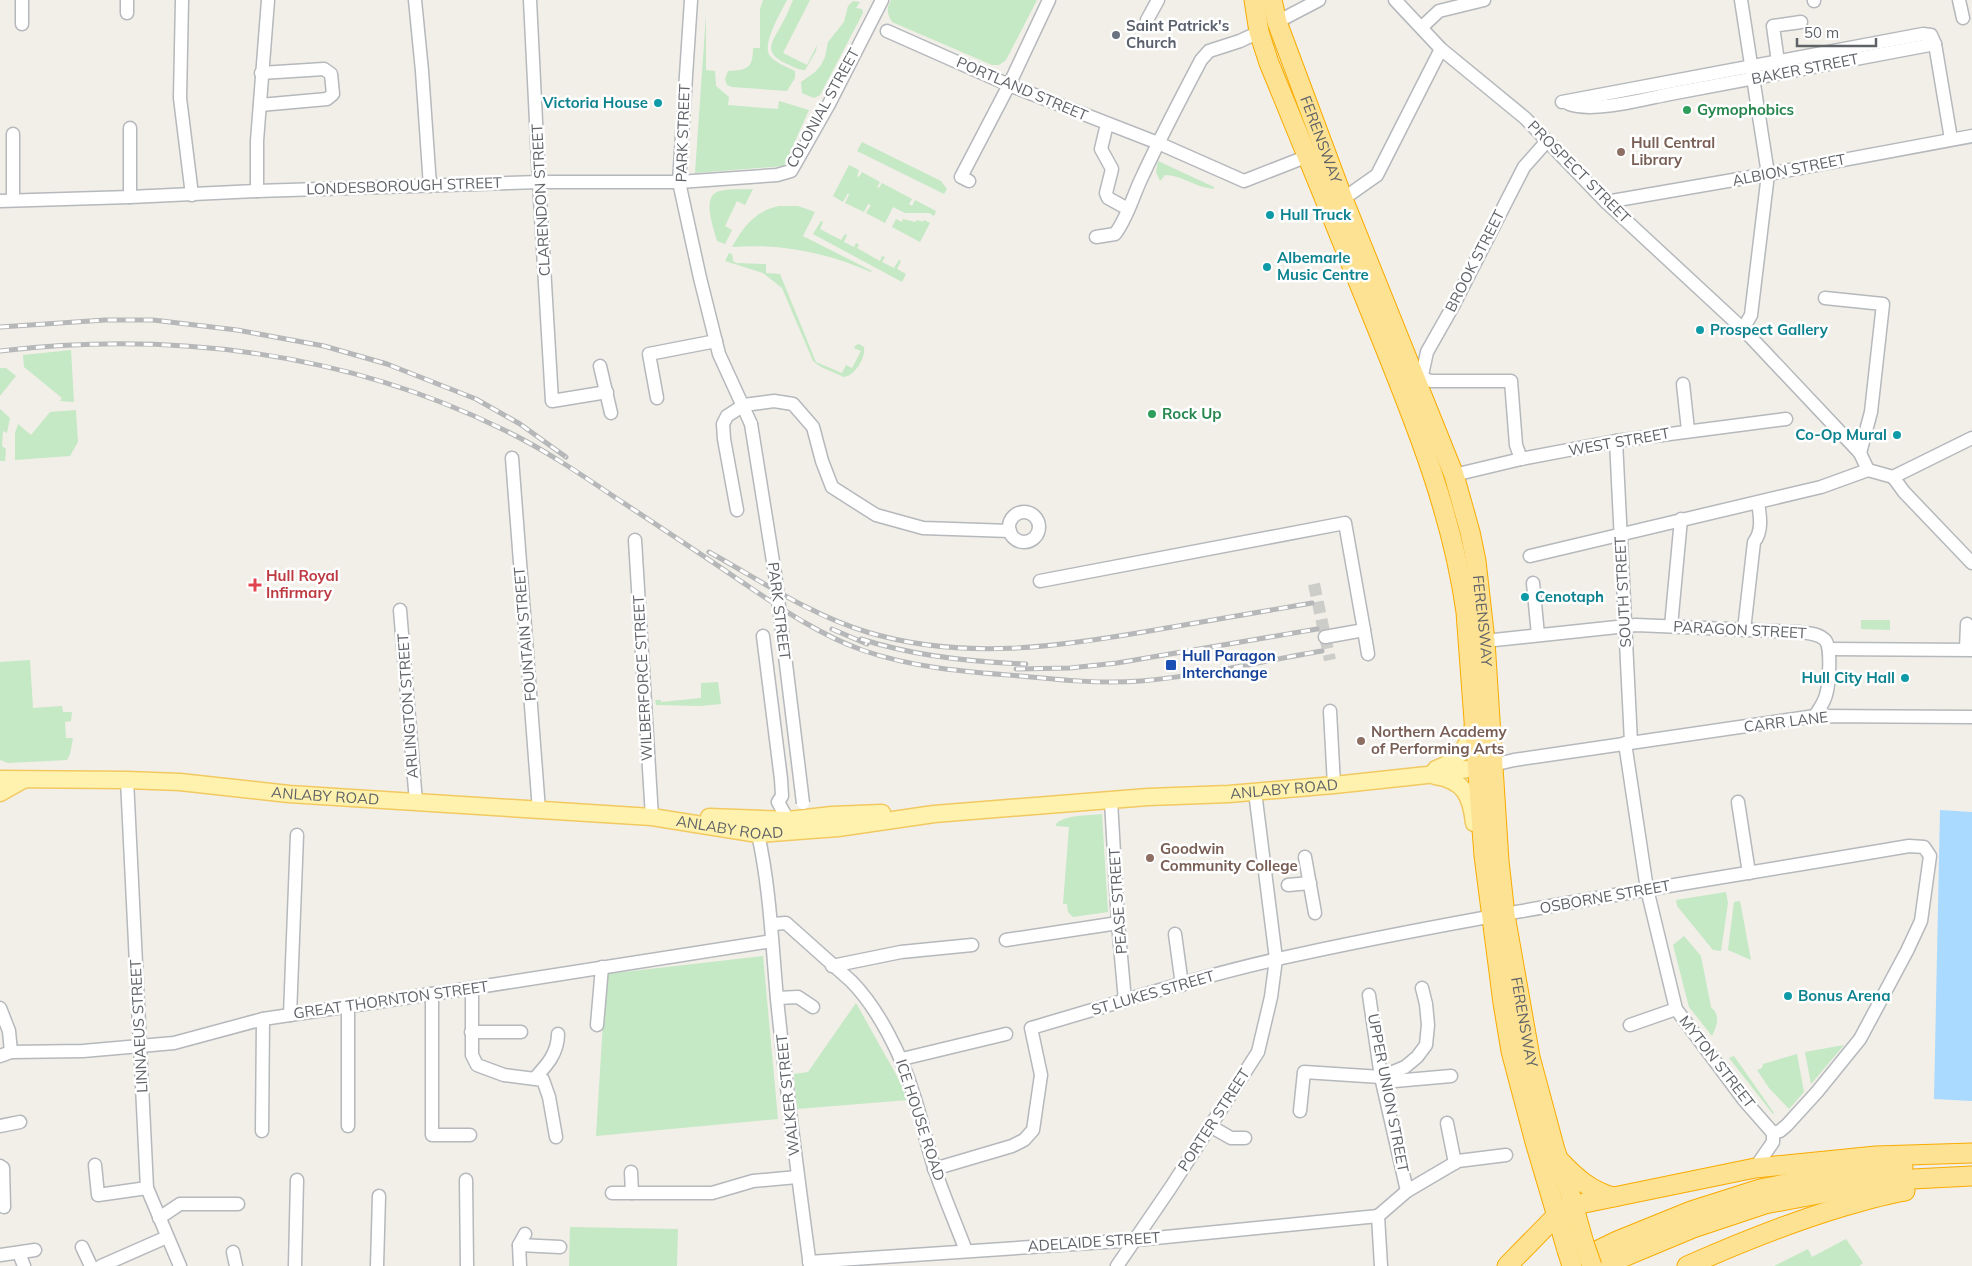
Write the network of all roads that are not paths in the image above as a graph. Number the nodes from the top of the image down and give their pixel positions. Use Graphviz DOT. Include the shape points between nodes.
graph roads {
  1 [pos="22,0"];
  2 [pos="182,0"];
  3 [pos="268,0"];
  4 [pos="414,0"];
  5 [pos="530,0"];
  6 [pos="692,0"];
  7 [pos="882,0"];
  8 [pos="1049,0"];
  9 [pos="1158,0"];
  10 [pos="1254,0"];
  11 [pos="1272,0"];
  12 [pos="1319,0"];
  13 [pos="1395,0"];
  14 [pos="1484,0"];
  15 [pos="1741,0"];
  16 [pos="1959,0"];
  17 [pos="1963,18"];
  18 [pos="1147,20"];
  19 [pos="1277,22"];
  20 [pos="1801,22"];
  21 [pos="22,24"];
  22 [pos="1422,27"];
  23 [pos="887,31"];
  24 [pos="1259,32"];
  25 [pos="1935,44"];
  26 [pos="1442,49"];
  27 [pos="1778,62"];
  28 [pos="261,73"];
  29 [pos="1753,73"];
  30 [pos="1009,85"];
  31 [pos="260,105"];
  32 [pos="1107,124"];
  33 [pos="130,128"];
  34 [pos="13,134"];
  35 [pos="1972,136"];
  36 [pos="1951,139"];
  37 [pos="1547,141"];
  38 [pos="1158,142"];
  39 [pos="1308,156"];
  40 [pos="1768,174"];
  41 [pos="969,181"];
  42 [pos="539,182"];
  43 [pos="679,182"];
  44 [pos="430,186"];
  45 [pos="257,191"];
  46 [pos="192,195"];
  47 [pos="130,198"];
  48 [pos="1344,198"];
  49 [pos="13,200"];
  50 [pos="0,201"];
  51 [pos="1606,202"];
  52 [pos="1128,209"];
  53 [pos="1096,237"];
  54 [pos="1825,298"];
  55 [pos="1743,329"];
  56 [pos="716,341"];
  57 [pos="600,366"];
  58 [pos="1421,383"];
  59 [pos="1683,384"];
  60 [pos="607,392"];
  61 [pos="658,398"];
  62 [pos="744,406"];
  63 [pos="611,413"];
  64 [pos="1786,419"];
  65 [pos="1688,430"];
  66 [pos="1972,438"];
  67 [pos="1616,441"];
  68 [pos="1860,453"];
  69 [pos="512,458"];
  70 [pos="1521,459"];
  71 [pos="1868,470"];
  72 [pos="1454,475"];
  73 [pos="1893,477"];
  74 [pos="1758,503"];
  75 [pos="737,510"];
  76 [pos="1681,519"];
  77 [pos="1010,531"];
  78 [pos="1620,534"];
  79 [pos="635,540"];
  80 [pos="1530,556"];
  81 [pos="1972,563"];
  82 [pos="1040,581"];
  83 [pos="1533,583"];
  84 [pos="400,610"];
  85 [pos="1966,624"];
  86 [pos="1671,626"];
  87 [pos="1625,627"];
  88 [pos="1364,630"];
  89 [pos="1744,630"];
  90 [pos="763,636"];
  91 [pos="1535,636"];
  92 [pos="1326,637"];
  93 [pos="1485,641"];
  94 [pos="1829,649"];
  95 [pos="1969,649"];
  96 [pos="1368,654"];
  97 [pos="1330,711"];
  98 [pos="1815,716"];
  99 [pos="1972,718"];
  100 [pos="1474,723"];
  101 [pos="1628,743"];
  102 [pos="1485,766"];
  103 [pos="1427,775"];
  104 [pos="1407,777"];
  105 [pos="0,779"];
  106 [pos="25,779"];
  107 [pos="127,780"];
  108 [pos="1334,785"];
  109 [pos="1255,792"];
  110 [pos="0,793"];
  111 [pos="1111,801"];
  112 [pos="416,802"];
  113 [pos="1738,802"];
  114 [pos="539,810"];
  115 [pos="652,817"];
  116 [pos="801,817"];
  117 [pos="758,834"];
  118 [pos="297,835"];
  119 [pos="1484,856"];
  120 [pos="1305,857"];
  121 [pos="1750,873"];
  122 [pos="1310,883"];
  123 [pos="1278,886"];
  124 [pos="1647,889"];
  125 [pos="1315,914"];
  126 [pos="1498,916"];
  127 [pos="1118,923"];
  128 [pos="772,924"];
  129 [pos="1175,934"];
  130 [pos="1006,940"];
  131 [pos="772,941"];
  132 [pos="972,945"];
  133 [pos="1276,959"];
  134 [pos="832,966"];
  135 [pos="602,967"];
  136 [pos="1182,985"];
  137 [pos="472,988"];
  138 [pos="1422,988"];
  139 [pos="432,994"];
  140 [pos="1370,994"];
  141 [pos="777,998"];
  142 [pos="1125,1001"];
  143 [pos="348,1007"];
  144 [pos="813,1007"];
  145 [pos="0,1008"];
  146 [pos="1676,1009"];
  147 [pos="290,1014"];
  148 [pos="263,1019"];
  149 [pos="597,1025"];
  150 [pos="1630,1025"];
  151 [pos="471,1032"];
  152 [pos="521,1032"];
  153 [pos="558,1034"];
  154 [pos="1006,1034"];
  155 [pos="140,1047"];
  156 [pos="5,1054"];
  157 [pos="902,1060"];
  158 [pos="1451,1076"];
  159 [pos="535,1078"];
  160 [pos="1382,1079"];
  161 [pos="1300,1110"];
  162 [pos="20,1122"];
  163 [pos="1447,1123"];
  164 [pos="0,1126"];
  165 [pos="348,1126"];
  166 [pos="1210,1126"];
  167 [pos="262,1131"];
  168 [pos="1773,1133"];
  169 [pos="470,1135"];
  170 [pos="556,1137"];
  171 [pos="1245,1138"];
  172 [pos="1972,1153"];
  173 [pos="1506,1155"];
  174 [pos="1558,1160"];
  175 [pos="1455,1163"];
  176 [pos="0,1166"];
  177 [pos="95,1166"];
  178 [pos="1972,1166"];
  179 [pos="1755,1168"];
  180 [pos="934,1169"];
  181 [pos="631,1172"];
  182 [pos="1972,1176"];
  183 [pos="797,1177"];
  184 [pos="297,1180"];
  185 [pos="466,1180"];
  186 [pos="1972,1183"];
  187 [pos="147,1188"];
  188 [pos="1407,1191"];
  189 [pos="612,1193"];
  190 [pos="632,1193"];
  191 [pos="1570,1193"];
  192 [pos="379,1196"];
  193 [pos="1612,1197"];
  194 [pos="238,1204"];
  195 [pos="4,1207"];
  196 [pos="1554,1209"];
  197 [pos="1378,1216"];
  198 [pos="158,1218"];
  199 [pos="167,1237"];
  200 [pos="1135,1240"];
  201 [pos="1526,1246"];
  202 [pos="82,1247"];
  203 [pos="560,1247"];
  204 [pos="1572,1249"];
  205 [pos="35,1250"];
  206 [pos="966,1251"];
  207 [pos="233,1252"];
  208 [pos="19,1253"];
  209 [pos="0,1255"];
  210 [pos="810,1264"];
  211 [pos="24,1266"];
  212 [pos="91,1266"];
  213 [pos="101,1266"];
  214 [pos="180,1266"];
  215 [pos="236,1266"];
  216 [pos="294,1266"];
  217 [pos="378,1266"];
  218 [pos="467,1266"];
  219 [pos="520,1266"];
  220 [pos="1117,1266"];
  221 [pos="1381,1266"];
  222 [pos="1507,1266"];
  223 [pos="1592,1266"];
  224 [pos="1602,1266"];
  225 [pos="1687,1266"];
  1 -- 21 [label="street"];
  2 -- 46 [label="street" via="180,98"];
  3 -- 28 [label="street"];
  4 -- 44 [label="street"];
  5 -- 42 [label="street, CLARENDON STREET"];
  6 -- 43 [label="street, PARK STREET"];
  7 -- 43 [label="street, COLONIAL STREET" via="791,172"];
  8 -- 30 [label="street"];
  9 -- 18 [label="street"];
  10 -- 24 [label="highway, FERENSWAY"];
  11 -- 19 [label="highway, FERENSWAY"];
  12 -- 19 [label="street"];
  13 -- 22 [label="street, PROSPECT STREET"];
  14 -- 22 [label="street" via="1439,11"];
  15 -- 29 [label="street"];
  16 -- 17 [label="street"];
  19 -- 48 [label="highway, FERENSWAY"];
  20 -- 27 [label="street" via="1773,26"];
  22 -- 26 [label="street, PROSPECT STREET"];
  23 -- 30 [label="street, PORTLAND STREET"];
  24 -- 38 [label="street" via="1210,51 1201,60"];
  24 -- 39 [label="highway, FERENSWAY"];
  25 -- 27 [label="street, BAKER STREET" via="1931,35 1923,34"];
  25 -- 29 [label="street, BAKER STREET"];
  25 -- 36 [label="street"];
  26 -- 37 [label="street, PROSPECT STREET" via="1525,118"];
  26 -- 48 [label="street" via="1377,175"];
  27 -- 29 [label="street, BAKER STREET"];
  28 -- 31 [label="street"];
  28 -- 31 [label="street" via="324,69 331,74 333,94 327,99"];
  29 -- 29 [label="street, BAKER STREET" via="1593,107 1562,102"];
  29 -- 40 [label="street"];
  30 -- 32 [label="street, PORTLAND STREET"];
  30 -- 41 [label="street" via="961,177"];
  31 -- 45 [label="street"];
  32 -- 38 [label="street, PORTLAND STREET"];
  32 -- 52 [label="street" via="1101,149 1112,169 1106,193 1108,198"];
  33 -- 47 [label="street"];
  34 -- 49 [label="street"];
  35 -- 36 [label="street, ALBION STREET"];
  36 -- 40 [label="street, ALBION STREET"];
  37 -- 51 [label="street, PROSPECT STREET"];
  37 -- 58 [label="street, BROOK STREET" via="1524,167 1427,352"];
  38 -- 39 [label="street, PORTLAND STREET" via="1244,181"];
  38 -- 52 [label="street"];
  39 -- 100 [label="highway, FERENSWAY" via="1407,402 1439,491 1462,585"];
  40 -- 51 [label="street, ALBION STREET"];
  40 -- 55 [label="street" via="1751,315"];
  42 -- 43 [label="street, LONDESBOROUGH STREET"];
  42 -- 44 [label="street, LONDESBOROUGH STREET"];
  42 -- 60 [label="street, CLARENDON STREET" via="552,400"];
  43 -- 56 [label="street, PARK STREET"];
  44 -- 45 [label="street, LONDESBOROUGH STREET"];
  45 -- 46 [label="street, LONDESBOROUGH STREET"];
  46 -- 47 [label="street, LONDESBOROUGH STREET"];
  47 -- 49 [label="street, LONDESBOROUGH STREET"];
  48 -- 58 [label="highway, FERENSWAY"];
  49 -- 50 [label="street, LONDESBOROUGH STREET"];
  51 -- 55 [label="street, PROSPECT STREET"];
  52 -- 53 [label="street" via="1114,234"];
  54 -- 68 [label="street" via="1883,304 1871,412"];
  55 -- 68 [label="street, PROSPECT STREET"];
  56 -- 61 [label="street" via="650,354"];
  56 -- 62 [label="street, PARK STREET"];
  57 -- 60 [label="street"];
  58 -- 70 [label="street" via="1511,381 1516,445"];
  58 -- 72 [label="highway, FERENSWAY"];
  59 -- 65 [label="street"];
  60 -- 63 [label="street"];
  62 -- 75 [label="street" via="727,416 723,424"];
  62 -- 77 [label="street" via="774,400 794,404 813,426 832,487 876,515 923,528"];
  62 -- 116 [label="street, PARK STREET, bridge" via="751,424 775,574"];
  64 -- 65 [label="street, WEST STREET"];
  65 -- 67 [label="street, WEST STREET"];
  66 -- 73 [label="street"];
  67 -- 70 [label="street, WEST STREET"];
  67 -- 78 [label="street, SOUTH STREET"];
  68 -- 71 [label="street, PROSPECT STREET"];
  69 -- 114 [label="street, FOUNTAIN STREET"];
  70 -- 72 [label="street, WEST STREET"];
  71 -- 73 [label="street"];
  71 -- 74 [label="street" via="1821,487"];
  72 -- 93 [label="highway, FERENSWAY" via="1476,561"];
  73 -- 81 [label="street"];
  74 -- 76 [label="street"];
  74 -- 89 [label="street" via="1759,532 1754,542"];
  76 -- 78 [label="street"];
  76 -- 86 [label="street"];
  78 -- 80 [label="street"];
  78 -- 87 [label="street, SOUTH STREET"];
  79 -- 115 [label="street, WILBERFORCE STREET"];
  82 -- 88 [label="street" via="1344,523"];
  83 -- 91 [label="street"];
  84 -- 112 [label="street, ARLINGTON STREET"];
  85 -- 95 [label="street"];
  86 -- 87 [label="street, PARAGON STREET"];
  86 -- 89 [label="street, PARAGON STREET"];
  87 -- 91 [label="street, PARAGON STREET"];
  87 -- 101 [label="street, SOUTH STREET"];
  88 -- 92 [label="street"];
  88 -- 96 [label="street"];
  89 -- 94 [label="street, PARAGON STREET" via="1816,635 1824,639"];
  90 -- 116 [label="street, PARK STREET" via="781,779 782,796 778,802"];
  91 -- 93 [label="street, PARAGON STREET"];
  93 -- 102 [label="highway, FERENSWAY"];
  94 -- 95 [label="street"];
  94 -- 98 [label="street" via="1826,694"];
  97 -- 108 [label="street"];
  98 -- 99 [label="street, CARR LANE"];
  98 -- 101 [label="street, CARR LANE"];
  100 -- 102 [label="highway, FERENSWAY"];
  100 -- 104 [label="main road" via="1469,741 1452,762"];
  101 -- 102 [label="street, ANLABY ROAD"];
  101 -- 124 [label="street, SOUTH STREET"];
  102 -- 103 [label="main road, ANLABY ROAD"];
  102 -- 119 [label="highway, FERENSWAY"];
  102 -- 126 [label="highway, FERENSWAY" via="1499,862"];
  103 -- 104 [label="main road, ANLABY ROAD"];
  103 -- 119 [label="main road" via="1451,780 1466,793"];
  104 -- 108 [label="main road, ANLABY ROAD"];
  105 -- 106 [label="main road, ANLABY ROAD"];
  106 -- 107 [label="main road, ANLABY ROAD"];
  106 -- 110 [label="main road"];
  107 -- 112 [label="main road, ANLABY ROAD"];
  107 -- 155 [label="street, LINNAEUS STREET"];
  108 -- 109 [label="main road, ANLABY ROAD"];
  109 -- 111 [label="main road, ANLABY ROAD"];
  109 -- 123 [label="street, PORTER STREET"];
  111 -- 116 [label="main road, ANLABY ROAD" via="934,814 844,827"];
  111 -- 127 [label="street, PEASE STREET"];
  112 -- 114 [label="main road, ANLABY ROAD"];
  113 -- 121 [label="street"];
  114 -- 115 [label="main road, ANLABY ROAD"];
  115 -- 116 [label="main road, ANLABY ROAD" via="668,814"];
  115 -- 117 [label="main road, ANLABY ROAD"];
  116 -- 117 [label="main road, ANLABY ROAD"];
  117 -- 128 [label="street"];
  118 -- 147 [label="street"];
  119 -- 126 [label="highway, FERENSWAY"];
  120 -- 122 [label="street"];
  121 -- 124 [label="street, OSBORNE STREET"];
  121 -- 168 [label="street, OSBORNE STREET" via="1909,846 1924,847 1930,856 1921,921 1860,1039 1787,1125"];
  122 -- 123 [label="street"];
  122 -- 125 [label="street"];
  123 -- 133 [label="street, PORTER STREET"];
  124 -- 126 [label="street, OSBORNE STREET"];
  124 -- 146 [label="street, MYTON STREET"];
  126 -- 133 [label="street, OSBORNE STREET"];
  126 -- 174 [label="highway, FERENSWAY" via="1530,1057"];
  126 -- 196 [label="highway, FERENSWAY" via="1511,1051"];
  127 -- 130 [label="street"];
  127 -- 142 [label="street, PEASE STREET"];
  128 -- 131 [label="street, WALKER STREET"];
  128 -- 134 [label="street, ICE HOUSE ROAD" via="786,923"];
  129 -- 136 [label="street"];
  131 -- 135 [label="street, GREAT THORNTON STREET"];
  131 -- 141 [label="street, WALKER STREET"];
  132 -- 134 [label="street" via="901,952"];
  133 -- 136 [label="street, ST LUKES STREET"];
  133 -- 166 [label="street, PORTER STREET" via="1258,1052"];
  134 -- 157 [label="street, ICE HOUSE ROAD" via="860,990"];
  135 -- 137 [label="street, GREAT THORNTON STREET"];
  135 -- 149 [label="street"];
  136 -- 142 [label="street, ST LUKES STREET"];
  137 -- 139 [label="street, GREAT THORNTON STREET"];
  137 -- 151 [label="street"];
  138 -- 160 [label="street" via="1428,1025 1426,1045 1405,1067"];
  139 -- 143 [label="street, GREAT THORNTON STREET"];
  139 -- 169 [label="street" via="432,1135"];
  140 -- 160 [label="street, UPPER UNION STREET"];
  141 -- 144 [label="street" via="798,997"];
  141 -- 183 [label="street, WALKER STREET"];
  142 -- 180 [label="street, ST LUKES STREET" via="1031,1028 1041,1075 1033,1130 1012,1146"];
  143 -- 147 [label="street, GREAT THORNTON STREET"];
  143 -- 165 [label="street"];
  145 -- 156 [label="street" via="8,1031"];
  146 -- 150 [label="street"];
  146 -- 168 [label="street, MYTON STREET" via="1744,1100"];
  147 -- 148 [label="street, GREAT THORNTON STREET"];
  148 -- 155 [label="street, GREAT THORNTON STREET" via="174,1043"];
  148 -- 167 [label="street"];
  151 -- 152 [label="street"];
  151 -- 159 [label="street" via="472,1056 477,1065 504,1075"];
  153 -- 159 [label="street" via="555,1053"];
  154 -- 157 [label="street"];
  155 -- 156 [label="street, GREAT THORNTON STREET"];
  155 -- 187 [label="street, LINNAEUS STREET"];
  157 -- 180 [label="street, ICE HOUSE ROAD"];
  158 -- 160 [label="street"];
  159 -- 170 [label="street" via="543,1080"];
  160 -- 161 [label="street" via="1304,1072"];
  160 -- 188 [label="street, UPPER UNION STREET"];
  162 -- 164 [label="street"];
  163 -- 175 [label="street"];
  166 -- 171 [label="street" via="1231,1138"];
  166 -- 200 [label="street, PORTER STREET"];
  168 -- 179 [label="street" via="1773,1142"];
  172 -- 179 [label="highway" via="1876,1156"];
  173 -- 175 [label="street"];
  174 -- 191 [label="highway, FERENSWAY"];
  174 -- 193 [label="highway" via="1577,1178 1601,1194"];
  175 -- 188 [label="street"];
  176 -- 195 [label="street" via="3,1168"];
  177 -- 187 [label="street" via="98,1195"];
  178 -- 204 [label="highway" via="1891,1167 1760,1189 1691,1211 1617,1241"];
  179 -- 193 [label="highway"];
  180 -- 206 [label="street, ICE HOUSE ROAD"];
  181 -- 190 [label="street"];
  182 -- 224 [label="highway" via="1893,1180 1765,1204 1693,1228"];
  183 -- 190 [label="street" via="753,1181 712,1193"];
  183 -- 210 [label="street, WALKER STREET"];
  184 -- 216 [label="street"];
  185 -- 218 [label="street"];
  186 -- 225 [label="highway" via="1889,1193 1764,1233"];
  187 -- 198 [label="street, LINNAEUS STREET"];
  188 -- 197 [label="street"];
  189 -- 190 [label="street"];
  191 -- 193 [label="highway"];
  191 -- 196 [label="highway"];
  191 -- 204 [label="highway, FERENSWAY"];
  192 -- 217 [label="street"];
  194 -- 198 [label="street" via="180,1204"];
  196 -- 201 [label="highway"];
  196 -- 204 [label="highway, FERENSWAY"];
  197 -- 200 [label="street, ADELAIDE STREET"];
  197 -- 221 [label="street"];
  198 -- 199 [label="street, LINNAEUS STREET"];
  199 -- 213 [label="street"];
  199 -- 214 [label="street, LINNAEUS STREET"];
  200 -- 206 [label="street, ADELAIDE STREET"];
  200 -- 220 [label="street, PORTER STREET"];
  201 -- 204 [label="highway"];
  201 -- 222 [label="highway"];
  202 -- 212 [label="street"];
  203 -- 219 [label="street" via="522,1240"];
  204 -- 223 [label="highway, FERENSWAY, bridge"];
  205 -- 208 [label="street"];
  206 -- 210 [label="street, ADELAIDE STREET"];
  207 -- 215 [label="street"];
  208 -- 209 [label="street"];
  208 -- 211 [label="street"];
}
